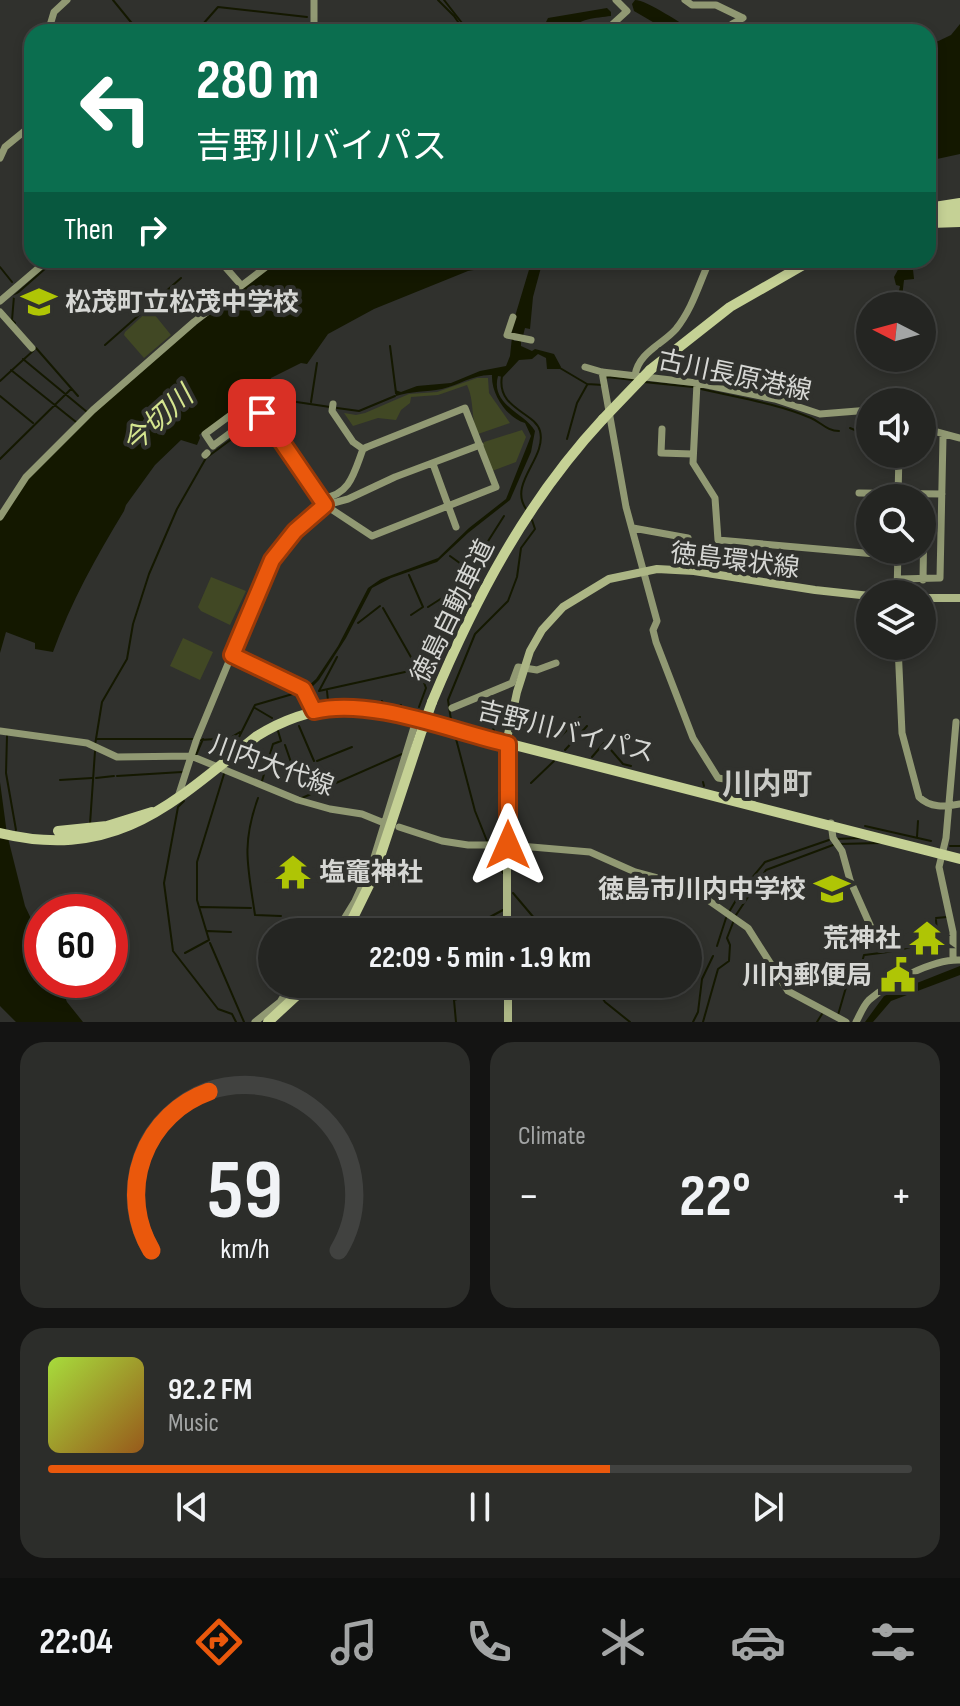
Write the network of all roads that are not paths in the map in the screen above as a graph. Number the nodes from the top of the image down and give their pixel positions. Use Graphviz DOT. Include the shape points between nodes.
graph roads {
  1 [pos="67,0"];
  2 [pos="314,0"];
  3 [pos="616,0"];
  4 [pos="685,0"];
  5 [pos="50,24"];
  6 [pos="314,24"];
  7 [pos="613,24"];
  8 [pos="732,24"];
  9 [pos="24,132"];
  10 [pos="0,158"];
  11 [pos="960,203"];
  12 [pos="936,214"];
  13 [pos="960,214"];
  14 [pos="936,216"];
  15 [pos="936,218"];
  16 [pos="960,222"];
  17 [pos="39,268"];
  18 [pos="226,268"];
  19 [pos="264,268"];
  20 [pos="707,268"];
  21 [pos="797,268"];
  22 [pos="241,285"];
  23 [pos="0,301"];
  24 [pos="0,312"];
  25 [pos="513,317"];
  26 [pos="531,340"];
  27 [pos="32,348"];
  28 [pos="585,367"];
  29 [pos="602,372"];
  30 [pos="635,375"];
  31 [pos="697,383"];
  32 [pos="333,408"];
  33 [pos="260,411"];
  34 [pos="856,411"];
  35 [pos="227,418"];
  36 [pos="235,429"];
  37 [pos="662,429"];
  38 [pos="936,432"];
  39 [pos="943,437"];
  40 [pos="960,438"];
  41 [pos="480,445"];
  42 [pos="363,449"];
  43 [pos="692,454"];
  44 [pos="433,464"];
  45 [pos="936,494"];
  46 [pos="942,494"];
  47 [pos="324,502"];
  48 [pos="447,506"];
  49 [pos="936,514"];
  50 [pos="941,514"];
  51 [pos="0,517"];
  52 [pos="456,527"];
  53 [pos="633,528"];
  54 [pos="688,538"];
  55 [pos="856,550"];
  56 [pos="898,564"];
  57 [pos="923,564"];
  58 [pos="644,572"];
  59 [pos="898,579"];
  60 [pos="923,580"];
  61 [pos="856,596"];
  62 [pos="960,599"];
  63 [pos="936,600"];
  64 [pos="232,655"];
  65 [pos="899,660"];
  66 [pos="556,663"];
  67 [pos="526,668"];
  68 [pos="452,708"];
  69 [pos="314,709"];
  70 [pos="956,722"];
  71 [pos="420,729"];
  72 [pos="0,731"];
  73 [pos="509,741"];
  74 [pos="194,757"];
  75 [pos="214,766"];
  76 [pos="179,796"];
  77 [pos="752,802"];
  78 [pos="960,804"];
  79 [pos="948,806"];
  80 [pos="152,814"];
  81 [pos="126,824"];
  82 [pos="387,824"];
  83 [pos="831,824"];
  84 [pos="399,827"];
  85 [pos="0,831"];
  86 [pos="58,831"];
  87 [pos="508,845"];
  88 [pos="58,846"];
  89 [pos="942,852"];
  90 [pos="960,857"];
  91 [pos="345,918"];
  92 [pos="355,918"];
  93 [pos="507,918"];
  94 [pos="878,943"];
  95 [pos="957,960"];
  96 [pos="282,998"];
  97 [pos="295,998"];
  98 [pos="508,998"];
  99 [pos="255,1022"];
  100 [pos="268,1022"];
  101 [pos="508,1022"];
  102 [pos="846,1022"];
  103 [pos="856,1022"];
  1 -- 5 [label="street"];
  2 -- 6 [label="street"];
  3 -- 7 [label="street" via="627,11"];
  4 -- 8 [label="street" via="716,5 743,18"];
  9 -- 10 [label="street"];
  11 -- 12 [label="highway"];
  13 -- 14 [label="highway"];
  15 -- 16 [label="highway"];
  17 -- 23 [label="street"];
  18 -- 22 [label="street"];
  19 -- 22 [label="street"];
  20 -- 30 [label="street, 古川長原港線" via="675,330 638,362"];
  21 -- 71 [label="highway, 徳島自動車道, bridge" via="730,307 650,370 603,419 556,479 505,559"];
  22 -- 51 [label="street" via="93,410 34,468"];
  24 -- 27 [label="street"];
  25 -- 26 [label="street" via="507,335"];
  28 -- 29 [label="street"];
  29 -- 30 [label="street"];
  29 -- 53 [label="street"];
  30 -- 31 [label="street, 古川長原港線"];
  31 -- 34 [label="street, 古川長原港線" via="820,414"];
  31 -- 43 [label="street"];
  32 -- 42 [label="street"];
  33 -- 35 [label="street" via="251,400"];
  33 -- 36 [label="street"];
  33 -- 47 [label="street"];
  35 -- 36 [label="street"];
  35 -- 36 [label="street" via="205,434 210,450"];
  37 -- 43 [label="street" via="661,453"];
  38 -- 40 [label="street"];
  39 -- 46 [label="street"];
  41 -- 42 [label="street" via="465,408"];
  41 -- 44 [label="street"];
  41 -- 48 [label="street" via="496,487"];
  42 -- 47 [label="street" via="344,491"];
  43 -- 55 [label="street" via="694,468 715,498 718,540"];
  44 -- 47 [label="street" via="348,499"];
  44 -- 48 [label="street"];
  45 -- 46 [label="street"];
  46 -- 50 [label="street"];
  47 -- 48 [label="street" via="372,536"];
  47 -- 64 [label="street" via="272,560"];
  48 -- 52 [label="street"];
  49 -- 50 [label="street"];
  50 -- 60 [label="street" via="940,578"];
  53 -- 54 [label="street"];
  53 -- 58 [label="street"];
  56 -- 59 [label="street"];
  57 -- 60 [label="street"];
  58 -- 61 [label="main road, 徳島環状線" via="677,569"];
  58 -- 67 [label="main road, 徳島環状線" via="601,583 563,607 542,630"];
  58 -- 77 [label="street" via="657,621 656,642 693,738 718,778 749,785"];
  59 -- 60 [label="street"];
  62 -- 63 [label="main road"];
  64 -- 69 [label="street" via="305,690"];
  64 -- 74 [label="street"];
  65 -- 79 [label="street" via="902,733 917,792 925,802"];
  66 -- 67 [label="street"];
  67 -- 68 [label="street" via="518,668 512,683"];
  67 -- 73 [label="main road, 徳島環状線"];
  69 -- 73 [label="highway, 吉野川バイパス" via="374,705"];
  69 -- 75 [label="highway, 吉野川バイパス" via="291,713 255,731"];
  70 -- 79 [label="street"];
  71 -- 82 [label="street"];
  71 -- 92 [label="highway, 徳島自動車道" via="383,853"];
  72 -- 74 [label="street, 川内大代線" via="95,746 117,757"];
  73 -- 77 [label="highway, 吉野川バイパス"];
  73 -- 83 [label="highway, 吉野川バイパス"];
  73 -- 87 [label="main road, 徳島環状線"];
  74 -- 75 [label="street, 川内大代線"];
  74 -- 76 [label="street"];
  75 -- 76 [label="highway, 吉野川バイパス"];
  75 -- 82 [label="street, 川内大代線" via="298,800"];
  76 -- 80 [label="highway, 吉野川バイパス"];
  77 -- 83 [label="highway, 吉野川バイパス"];
  78 -- 79 [label="street"];
  79 -- 89 [label="street"];
  80 -- 81 [label="highway, 吉野川バイパス"];
  80 -- 88 [label="highway" via="119,835"];
  81 -- 85 [label="highway, 吉野川バイパス" via="67,841 26,839"];
  81 -- 86 [label="highway"];
  82 -- 91 [label="street"];
  83 -- 89 [label="highway, 吉野川バイパス"];
  83 -- 94 [label="street"];
  84 -- 87 [label="street" via="442,841"];
  87 -- 93 [label="main road, 徳島環状線"];
  87 -- 102 [label="street" via="590,852 705,898 752,933 788,991"];
  89 -- 90 [label="highway, 吉野川バイパス"];
  89 -- 95 [label="street" via="940,876"];
  95 -- 103 [label="street" via="930,964 888,987 869,1000"];
  96 -- 99 [label="street"];
  97 -- 100 [label="highway"];
  98 -- 101 [label="main road"];
}
